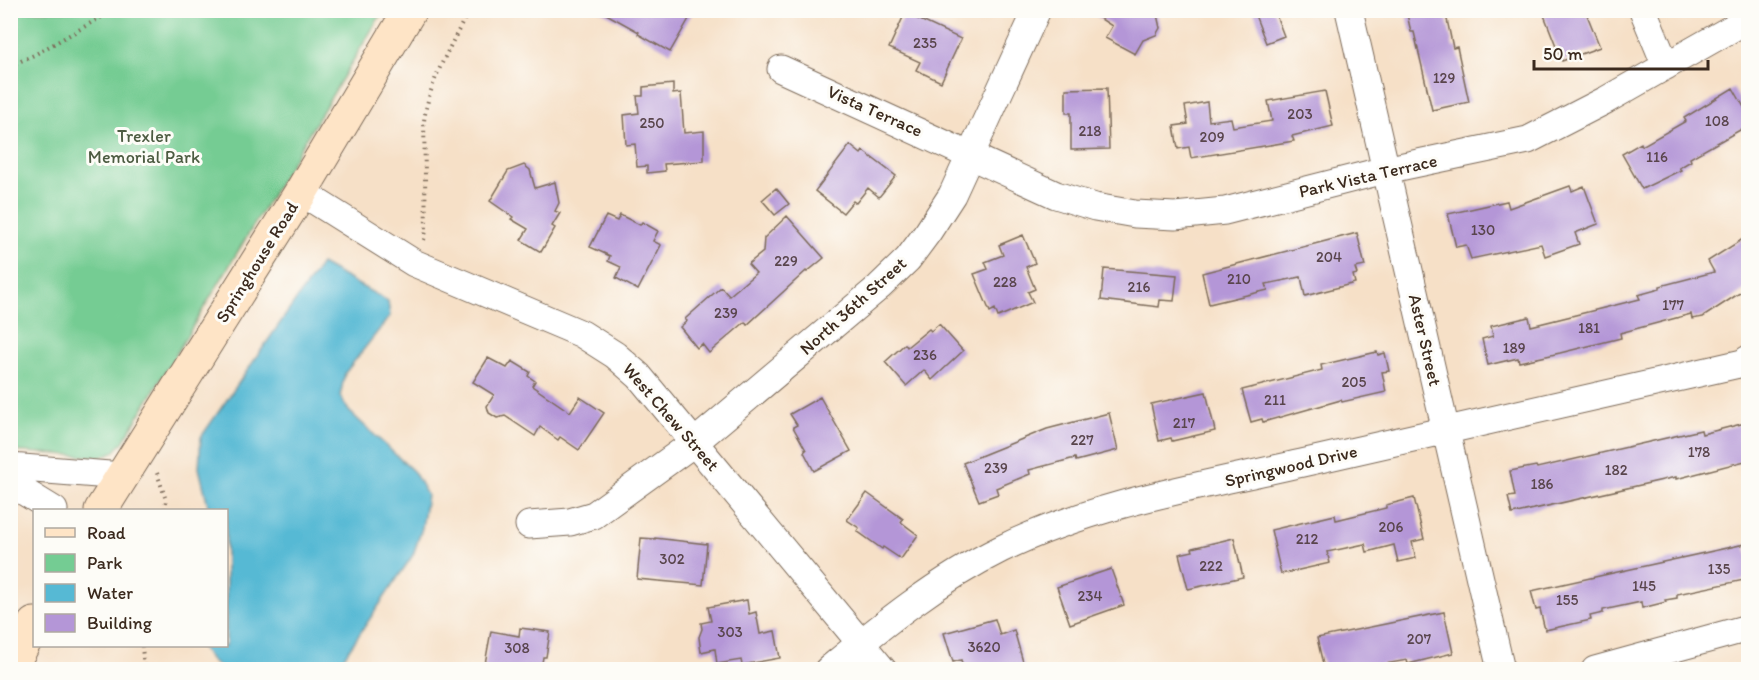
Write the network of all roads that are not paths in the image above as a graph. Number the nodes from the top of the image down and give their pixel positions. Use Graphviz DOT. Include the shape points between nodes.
graph roads {
  1 [pos="410,10"];
  2 [pos="1036,10"];
  3 [pos="1349,10"];
  4 [pos="1643,10"];
  5 [pos="1749,21"];
  6 [pos="1666,66"];
  7 [pos="781,69"];
  8 [pos="970,154"];
  9 [pos="1385,170"];
  10 [pos="301,192"];
  11 [pos="1749,359"];
  12 [pos="1446,431"];
  13 [pos="695,442"];
  14 [pos="10,467"];
  15 [pos="122,476"];
  16 [pos="10,483"];
  17 [pos="52,509"];
  18 [pos="102,509"];
  19 [pos="529,525"];
  20 [pos="33,626"];
  21 [pos="1749,628"];
  22 [pos="862,643"];
  23 [pos="10,669"];
  24 [pos="828,669"];
  25 [pos="883,669"];
  26 [pos="1501,669"];
  27 [pos="1595,669"];
  1 -- 10 [label="street, Springhouse Road"];
  2 -- 8 [label="street, North 36th Street"];
  3 -- 9 [label="street, Aster Street"];
  4 -- 6 [label="street"];
  5 -- 6 [label="street, Park Vista Terrace"];
  6 -- 9 [label="street, Park Vista Terrace" via="1528,140"];
  7 -- 8 [label="street, Vista Terrace"];
  8 -- 9 [label="street, Park Vista Terrace" via="1056,195 1095,207 1175,216 1225,211"];
  8 -- 13 [label="street, North 36th Street" via="952,195 908,259"];
  9 -- 12 [label="street, Aster Street"];
  10 -- 13 [label="street, West Chew Street" via="414,263 582,334 639,375"];
  10 -- 15 [label="street, Springhouse Road"];
  11 -- 12 [label="street, Springwood Drive"];
  12 -- 22 [label="street, Springwood Drive" via="1122,504 1060,523 944,580"];
  12 -- 26 [label="street, Aster Street"];
  13 -- 19 [label="street, North 36th Street" via="594,514 570,522"];
  13 -- 22 [label="street, West Chew Street"];
  14 -- 15 [label="street"];
  15 -- 18 [label="street, Springhouse Road"];
  16 -- 17 [label="street"];
  20 -- 23 [label="street"];
  21 -- 27 [label="street"];
  22 -- 24 [label="street, Springwood Drive"];
  22 -- 25 [label="street, West Chew Street"];
}
